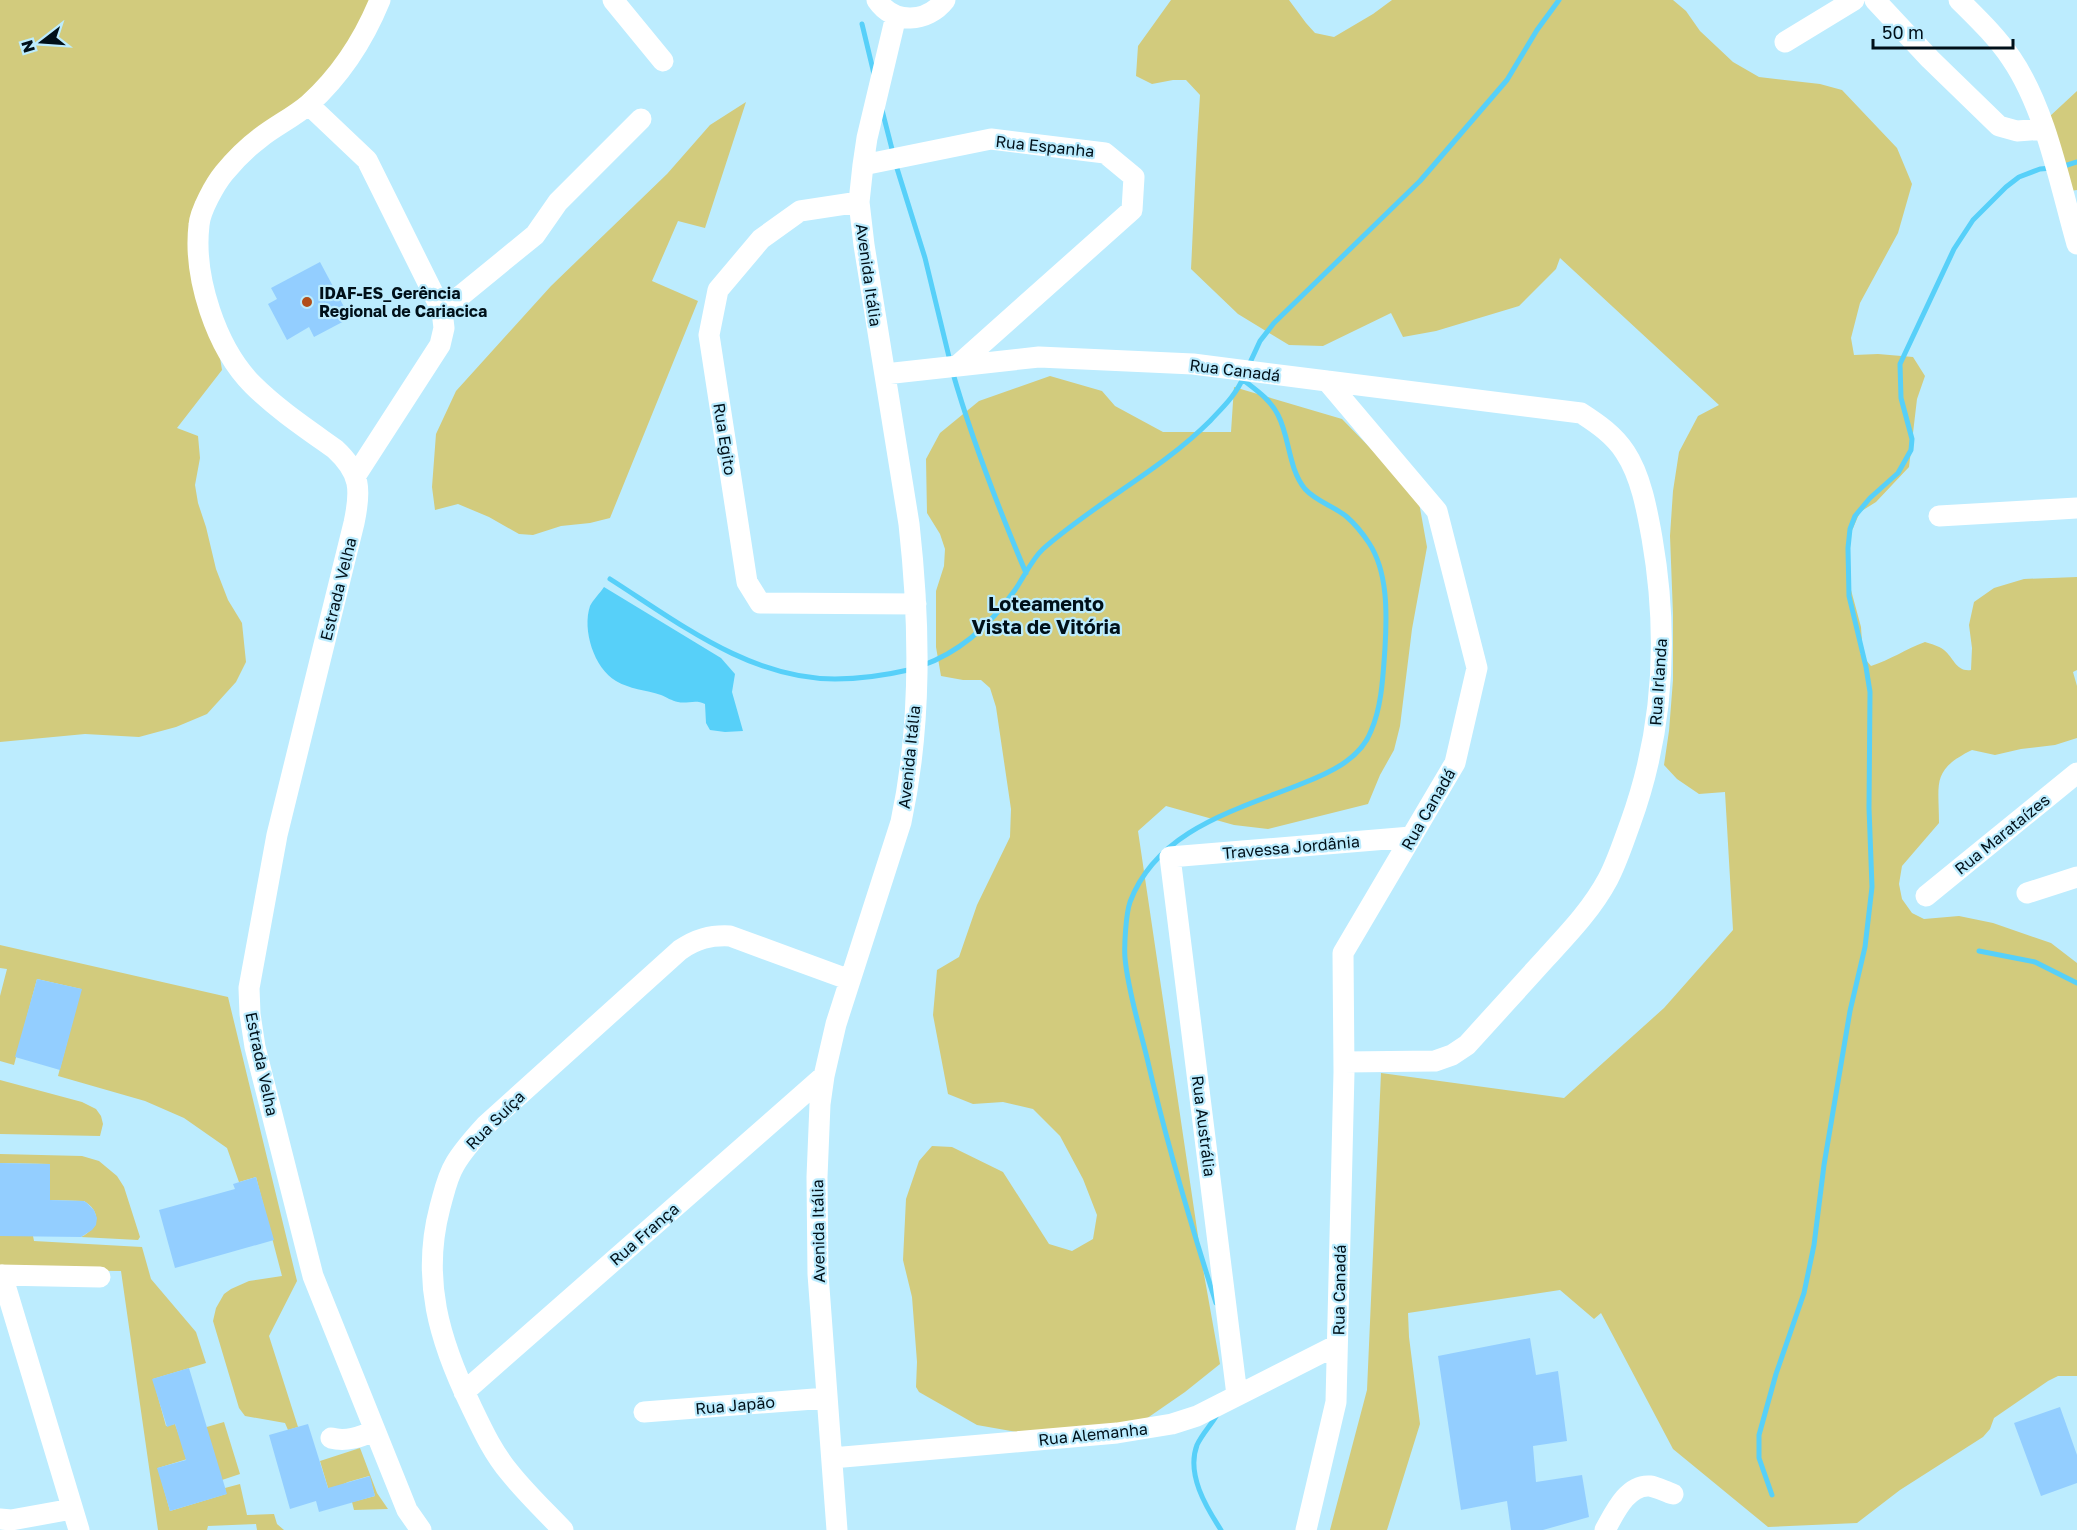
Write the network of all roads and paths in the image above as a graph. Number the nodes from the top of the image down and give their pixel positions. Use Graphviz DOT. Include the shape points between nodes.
graph roads {
  1 [pos="380,0"];
  2 [pos="613,0"];
  3 [pos="877,0"];
  4 [pos="945,0"];
  5 [pos="1854,0"];
  6 [pos="1875,0"];
  7 [pos="1959,0"];
  8 [pos="896,16"];
  9 [pos="1785,42"];
  10 [pos="663,61"];
  11 [pos="309,105"];
  12 [pos="641,119"];
  13 [pos="2049,148"];
  14 [pos="863,165"];
  15 [pos="859,202"];
  16 [pos="2077,244"];
  17 [pos="442,311"];
  18 [pos="957,366"];
  19 [pos="885,374"];
  20 [pos="1327,381"];
  21 [pos="356,475"];
  22 [pos="2077,508"];
  23 [pos="1939,516"];
  24 [pos="916,604"];
  25 [pos="2077,773"];
  26 [pos="1412,837"];
  27 [pos="1170,857"];
  28 [pos="2077,877"];
  29 [pos="2027,893"];
  30 [pos="1926,896"];
  31 [pos="850,980"];
  32 [pos="1344,1062"];
  33 [pos="824,1076"];
  34 [pos="1,1275"];
  35 [pos="100,1277"];
  36 [pos="1337,1345"];
  37 [pos="464,1392"];
  38 [pos="1237,1395"];
  39 [pos="827,1398"];
  40 [pos="644,1412"];
  41 [pos="374,1431"];
  42 [pos="331,1438"];
  43 [pos="832,1458"];
  44 [pos="1673,1494"];
  45 [pos="72,1509"];
  46 [pos="0,1519"];
  47 [pos="79,1530"];
  48 [pos="421,1530"];
  49 [pos="563,1530"];
  50 [pos="837,1530"];
  51 [pos="1306,1530"];
  52 [pos="1605,1530"];
  1 -- 11 [label="street" via="368,29"];
  2 -- 10 [label="street"];
  3 -- 8 [label="street"];
  4 -- 8 [label="street" via="928,15"];
  5 -- 9 [label="street"];
  6 -- 13 [label="street" via="1999,126"];
  7 -- 13 [label="street" via="2012,60 2029,89"];
  8 -- 14 [label="street, Avenida Itália"];
  11 -- 17 [label="street" via="367,160"];
  11 -- 21 [label="street" via="259,138 224,173 199,223 198,255 205,293 228,352 252,384 335,449"];
  12 -- 17 [label="street" via="558,202 535,235"];
  13 -- 16 [label="street"];
  14 -- 15 [label="street, Avenida Itália"];
  14 -- 18 [label="street, Rua Espanha" via="991,139 1105,153 1134,177 1132,210"];
  15 -- 19 [label="street, Avenida Itália"];
  15 -- 24 [label="street, Rua Egito" via="800,212 762,239 718,291 709,335 747,582 760,603"];
  17 -- 21 [label="street" via="440,345"];
  18 -- 19 [label="street, Rua Canadá"];
  18 -- 20 [label="street, Rua Canadá" via="1039,357 1193,364"];
  19 -- 24 [label="street, Avenida Itália" via="909,524"];
  20 -- 26 [label="street, Rua Canadá" via="1437,511 1477,669 1455,762"];
  20 -- 32 [label="street, Rua Irlanda" via="1581,413 1608,431 1637,476 1659,581 1662,639 1654,744 1642,790 1608,879 1586,913 1467,1045 1452,1055 1435,1061"];
  21 -- 41 [label="street, Estrada Velha" via="358,507 277,835 249,997 255,1047 313,1276"];
  22 -- 23 [label="street"];
  24 -- 31 [label="street, Avenida Itália" via="915,731 908,793"];
  25 -- 30 [label="street, Rua Marataízes"];
  26 -- 27 [label="street, Travessa Jordânia"];
  26 -- 32 [label="street, Rua Canadá" via="1343,953"];
  27 -- 38 [label="street, Rua Austrália"];
  28 -- 29 [label="street"];
  31 -- 33 [label="street, Avenida Itália"];
  31 -- 37 [label="street, Rua Suíça" via="730,936 698,940 680,950 486,1125 453,1166 435,1226 432,1257 434,1299"];
  32 -- 36 [label="street, Rua Canadá"];
  33 -- 37 [label="street, Rua França"];
  33 -- 39 [label="street, Avenida Itália" via="817,1216"];
  34 -- 35 [label="street"];
  34 -- 45 [label="street"];
  36 -- 38 [label="street, Rua Alemanha"];
  36 -- 51 [label="street, Rua Canadá" via="1336,1402"];
  37 -- 49 [label="street, Rua Suíça" via="509,1472"];
  38 -- 43 [label="street, Rua Alemanha" via="1197,1416 1145,1429"];
  39 -- 40 [label="street, Rua Japão"];
  39 -- 43 [label="street, Avenida Itália"];
  41 -- 42 [label="street" via="356,1438"];
  41 -- 48 [label="street, Estrada Velha" via="407,1510"];
  43 -- 50 [label="street, Avenida Itália"];
  44 -- 52 [label="street" via="1649,1486 1633,1491 1621,1502"];
  45 -- 46 [label="street"];
  45 -- 47 [label="street"];
}
